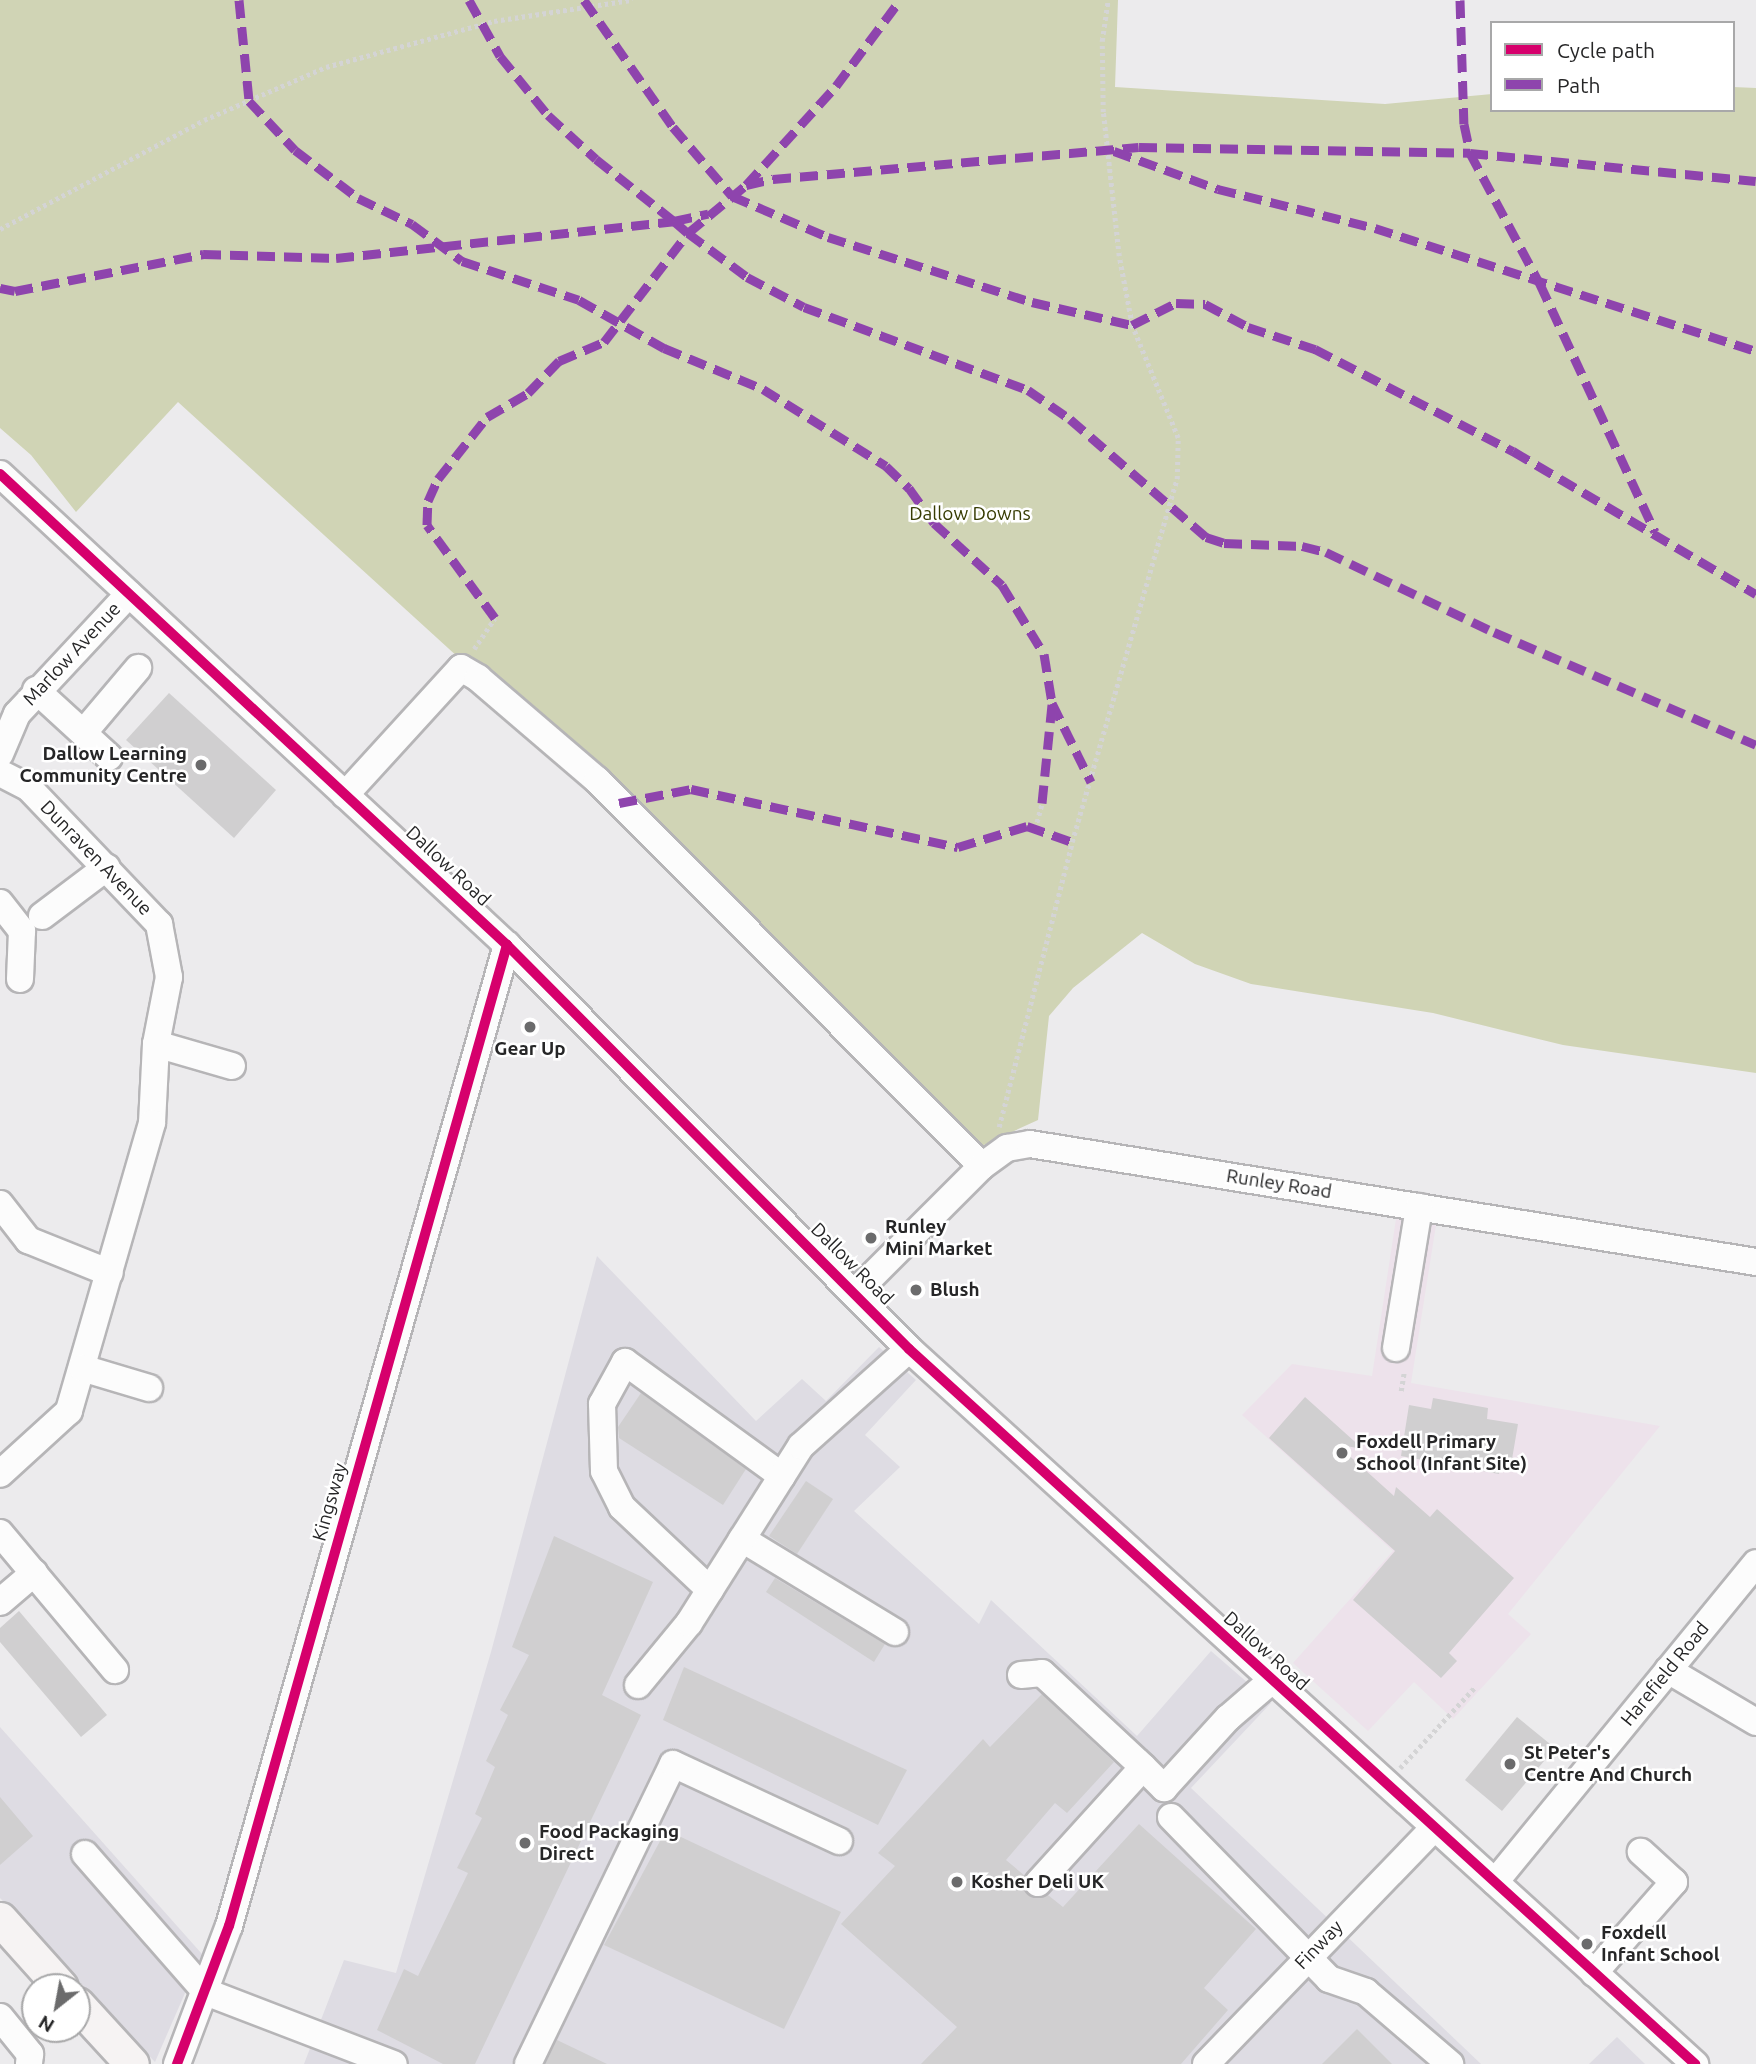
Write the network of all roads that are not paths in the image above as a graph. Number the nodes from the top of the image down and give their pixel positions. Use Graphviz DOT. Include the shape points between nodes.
graph roads {
  1 [pos="3,481"];
  2 [pos="129,594"];
  3 [pos="138,668"];
  4 [pos="36,690"];
  5 [pos="84,732"];
  6 [pos="0,754"];
  7 [pos="109,757"];
  8 [pos="0,773"];
  9 [pos="345,795"];
  10 [pos="107,867"];
  11 [pos="0,903"];
  12 [pos="42,916"];
  13 [pos="507,946"];
  14 [pos="20,979"];
  15 [pos="156,1044"];
  16 [pos="232,1066"];
  17 [pos="982,1166"];
  18 [pos="0,1204"];
  19 [pos="1419,1207"];
  20 [pos="1756,1262"];
  21 [pos="110,1273"];
  22 [pos="856,1292"];
  23 [pos="1396,1348"];
  24 [pos="909,1349"];
  25 [pos="82,1368"];
  26 [pos="149,1388"];
  27 [pos="0,1474"];
  28 [pos="782,1476"];
  29 [pos="0,1533"];
  30 [pos="742,1539"];
  31 [pos="1756,1563"];
  32 [pos="34,1573"];
  33 [pos="710,1590"];
  34 [pos="0,1602"];
  35 [pos="895,1632"];
  36 [pos="115,1670"];
  37 [pos="1668,1670"];
  38 [pos="1021,1675"];
  39 [pos="1272,1680"];
  40 [pos="638,1685"];
  41 [pos="1756,1722"];
  42 [pos="1143,1766"];
  43 [pos="1171,1817"];
  44 [pos="1434,1829"];
  45 [pos="839,1841"];
  46 [pos="1641,1852"];
  47 [pos="85,1854"];
  48 [pos="1494,1882"];
  49 [pos="1038,1883"];
  50 [pos="0,1919"];
  51 [pos="1310,1954"];
  52 [pos="48,1973"];
  53 [pos="1594,1973"];
  54 [pos="206,1992"];
  55 [pos="0,2017"];
  56 [pos="91,2019"];
  57 [pos="130,2061"];
  58 [pos="29,2064"];
  59 [pos="177,2064"];
  60 [pos="394,2064"];
  61 [pos="528,2064"];
  62 [pos="1206,2064"];
  63 [pos="1450,2064"];
  64 [pos="1695,2064"];
  1 -- 2 [label="street, Dallow Road"];
  2 -- 4 [label="street, Marlow Avenue"];
  2 -- 9 [label="street, Dallow Road"];
  3 -- 5 [label="street"];
  4 -- 5 [label="street"];
  4 -- 6 [label="street, Marlow Avenue" via="17,713"];
  5 -- 7 [label="street"];
  8 -- 10 [label="street, Dunraven Avenue" via="28,787"];
  9 -- 13 [label="street, Dallow Road"];
  9 -- 17 [label="street" via="460,668 597,780"];
  10 -- 12 [label="street"];
  10 -- 15 [label="street, Dunraven Avenue" via="159,924 169,976"];
  11 -- 14 [label="street" via="22,931"];
  13 -- 22 [label="street, Dallow Road"];
  13 -- 54 [label="street, Kingsway" via="229,1926"];
  15 -- 16 [label="street"];
  15 -- 21 [label="street, Dunraven Avenue" via="152,1123"];
  17 -- 19 [label="street, Runley Road" via="1007,1148 1030,1144"];
  17 -- 22 [label="street"];
  18 -- 21 [label="street" via="28,1240"];
  19 -- 20 [label="street, Runley Road"];
  19 -- 23 [label="street"];
  21 -- 25 [label="street, Dunraven Avenue"];
  22 -- 24 [label="street, Dallow Road"];
  24 -- 28 [label="street" via="801,1446"];
  24 -- 39 [label="street, Dallow Road"];
  25 -- 26 [label="street"];
  25 -- 27 [label="street, Dunraven Avenue" via="69,1411"];
  28 -- 30 [label="street"];
  28 -- 33 [label="street" via="625,1362 602,1404 604,1471 622,1507"];
  29 -- 32 [label="street"];
  30 -- 33 [label="street"];
  30 -- 35 [label="street"];
  31 -- 37 [label="street, Harefield Road"];
  32 -- 34 [label="street"];
  32 -- 36 [label="street"];
  33 -- 40 [label="street"];
  37 -- 41 [label="street"];
  37 -- 48 [label="street, Harefield Road"];
  38 -- 42 [label="street" via="1042,1673"];
  39 -- 42 [label="street" via="1228,1718 1164,1788"];
  39 -- 44 [label="street, Dallow Road" via="1309,1700"];
  42 -- 49 [label="street"];
  43 -- 51 [label="street"];
  44 -- 48 [label="street, Dallow Road"];
  44 -- 51 [label="street, Finway"];
  45 -- 61 [label="street" via="673,1765"];
  46 -- 53 [label="street" via="1674,1882"];
  47 -- 54 [label="street"];
  48 -- 53 [label="street, Dallow Road"];
  50 -- 52 [label="main road"];
  51 -- 62 [label="street, Finway"];
  51 -- 63 [label="street" via="1329,1979 1366,1992 1413,2037"];
  53 -- 64 [label="street, Dallow Road"];
  54 -- 59 [label="street, Kingsway"];
  54 -- 60 [label="street"];
  55 -- 58 [label="street" via="30,2054"];
  56 -- 57 [label="main road"];
}
